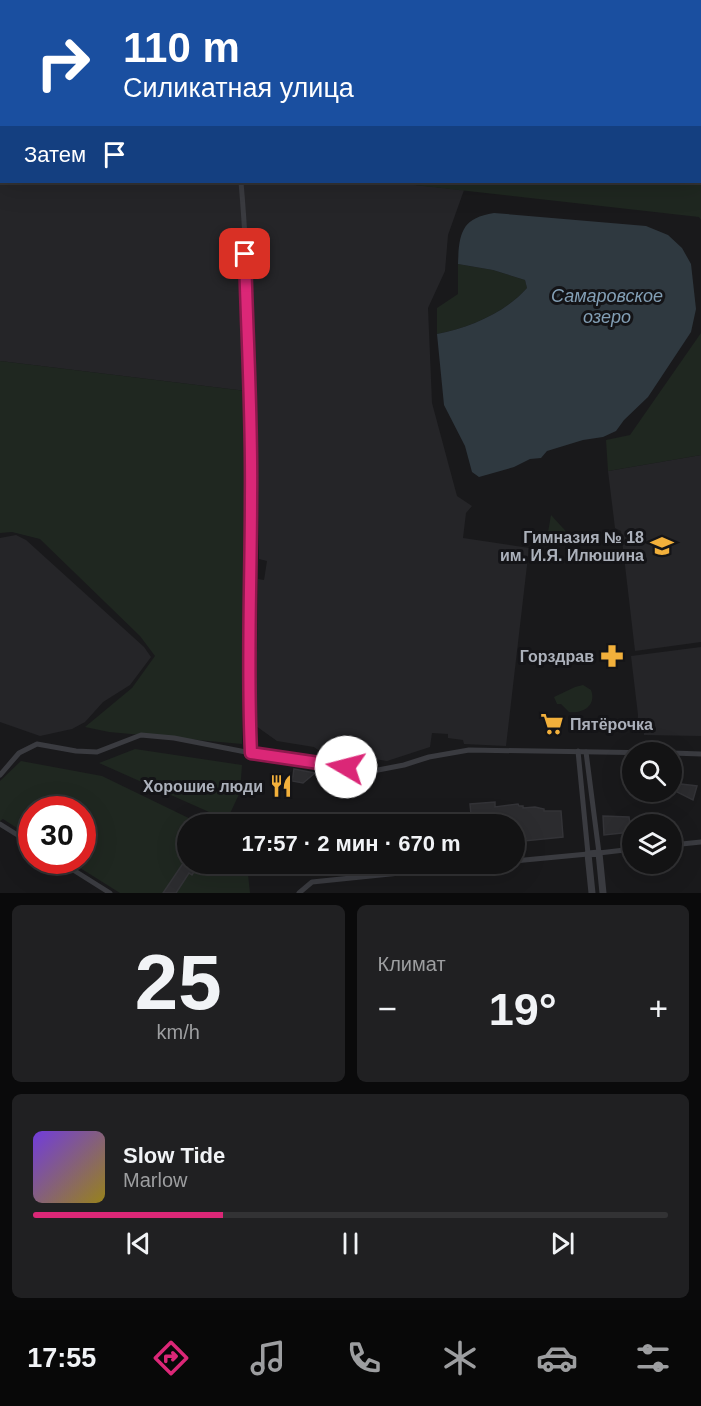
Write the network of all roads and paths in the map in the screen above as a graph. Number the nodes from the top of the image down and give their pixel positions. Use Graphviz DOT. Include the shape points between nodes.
graph roads {
  1 [pos="242,183"];
  2 [pos="578,752"];
  3 [pos="586,752"];
  4 [pos="622,752"];
  5 [pos="251,753"];
  6 [pos="682,753"];
  7 [pos="701,754"];
  8 [pos="0,775"];
  9 [pos="0,824"];
  10 [pos="18,835"];
  11 [pos="701,842"];
  12 [pos="682,844"];
  13 [pos="622,850"];
  14 [pos="599,853"];
  15 [pos="588,854"];
  16 [pos="525,860"];
  17 [pos="80,874"];
  18 [pos="390,874"];
  19 [pos="110,893"];
  20 [pos="299,893"];
  21 [pos="592,893"];
  22 [pos="603,893"];
  1 -- 5 [label="street" via="250,375"];
  2 -- 3 [label="street"];
  2 -- 5 [label="street" via="469,750 378,770"];
  2 -- 15 [label="street"];
  3 -- 4 [label="street"];
  3 -- 14 [label="street"];
  5 -- 8 [label="street" via="141,735 97,752 43,744 29,747"];
  6 -- 7 [label="street"];
  9 -- 10 [label="street"];
  11 -- 12 [label="street"];
  13 -- 14 [label="street"];
  14 -- 15 [label="street"];
  14 -- 22 [label="street"];
  15 -- 16 [label="street"];
  15 -- 21 [label="street"];
  17 -- 19 [label="street"];
  18 -- 20 [label="street" via="312,882"];
}
